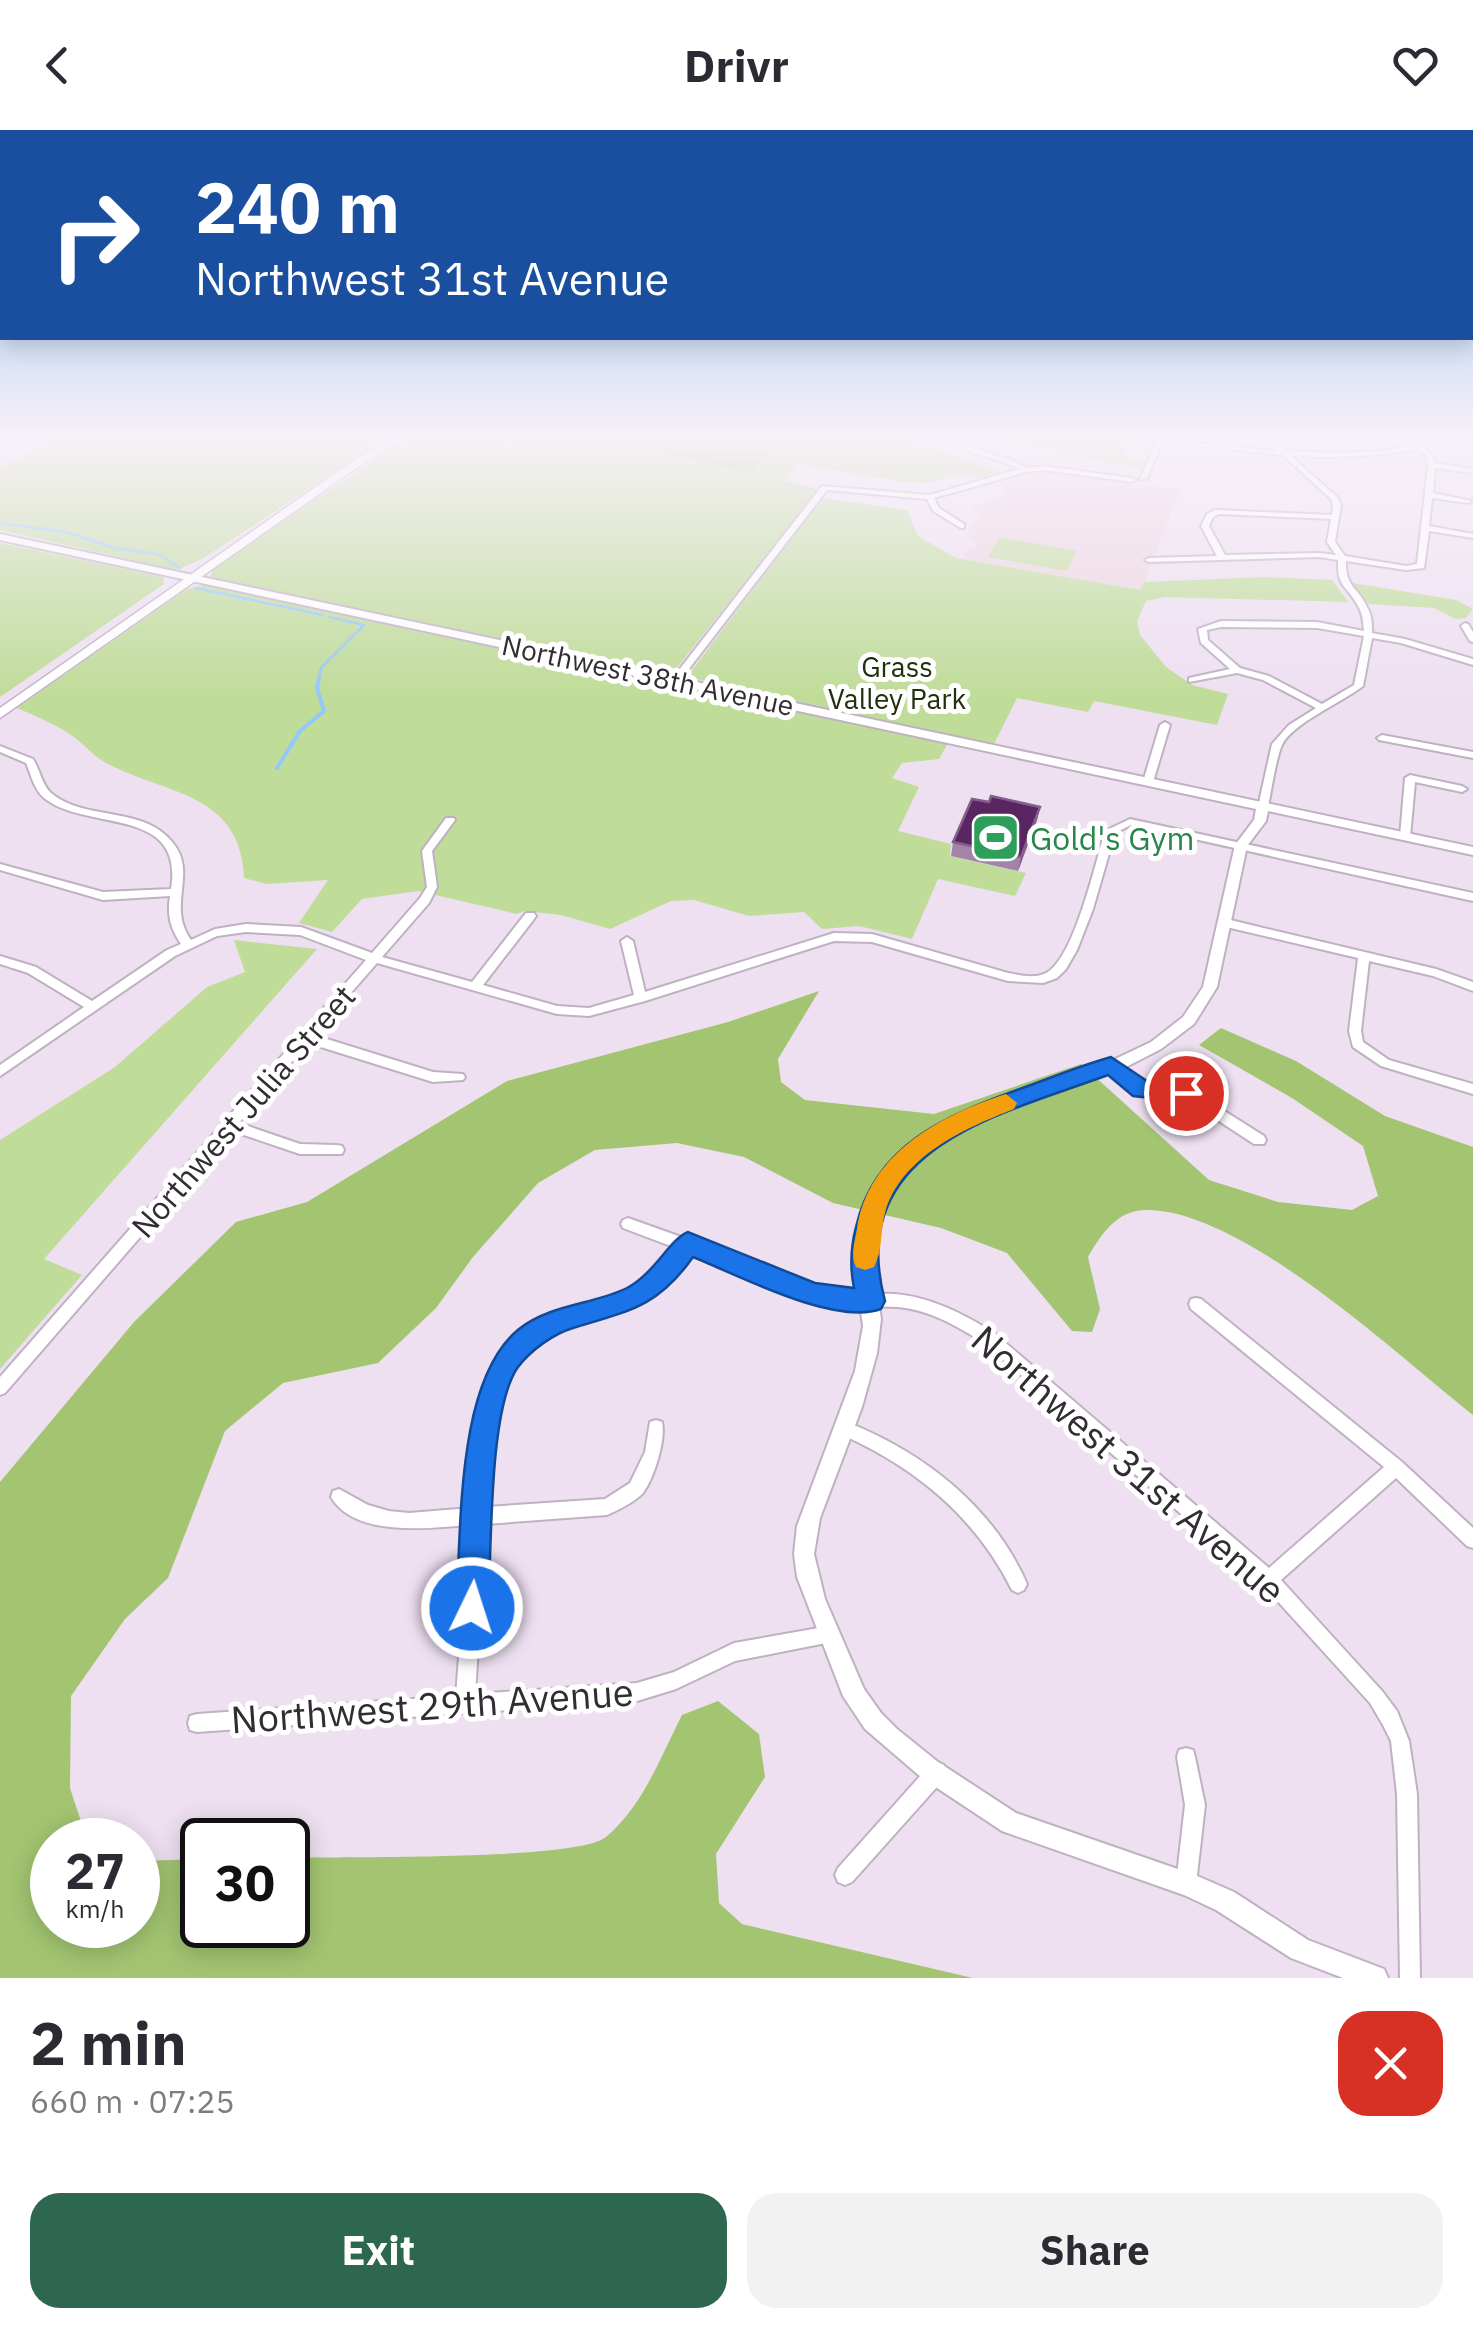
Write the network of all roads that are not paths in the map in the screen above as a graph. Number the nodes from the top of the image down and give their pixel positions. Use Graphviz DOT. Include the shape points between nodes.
graph roads {
  1 [pos="264,525"];
  2 [pos="267,525"];
  3 [pos="796,525"];
  4 [pos="1205,525"];
  5 [pos="1334,525"];
  6 [pos="1426,528"];
  7 [pos="0,536"];
  8 [pos="1473,536"];
  9 [pos="1222,558"];
  10 [pos="1342,558"];
  11 [pos="1149,560"];
  12 [pos="188,578"];
  13 [pos="1465,626"];
  14 [pos="1367,634"];
  15 [pos="1473,638"];
  16 [pos="1473,662"];
  17 [pos="1237,670"];
  18 [pos="1192,680"];
  19 [pos="675,681"];
  20 [pos="0,704"];
  21 [pos="1324,710"];
  22 [pos="0,714"];
  23 [pos="1165,725"];
  24 [pos="1382,738"];
  25 [pos="3,753"];
  26 [pos="1473,755"];
  27 [pos="1148,782"];
  28 [pos="1462,789"];
  29 [pos="1263,807"];
  30 [pos="450,820"];
  31 [pos="1405,837"];
  32 [pos="1241,845"];
  33 [pos="1473,852"];
  34 [pos="0,867"];
  35 [pos="176,892"];
  36 [pos="1473,898"];
  37 [pos="530,916"];
  38 [pos="1226,923"];
  39 [pos="627,941"];
  40 [pos="186,944"];
  41 [pos="1364,956"];
  42 [pos="376,959"];
  43 [pos="0,960"];
  44 [pos="475,987"];
  45 [pos="1473,987"];
  46 [pos="641,998"];
  47 [pos="92,1006"];
  48 [pos="308,1038"];
  49 [pos="1111,1065"];
  50 [pos="0,1071"];
  51 [pos="458,1077"];
  52 [pos="1473,1090"];
  53 [pos="230,1125"];
  54 [pos="1259,1140"];
  55 [pos="337,1150"];
  56 [pos="628,1224"];
  57 [pos="688,1243"];
  58 [pos="871,1301"];
  59 [pos="1196,1304"];
  60 [pos="0,1388"];
  61 [pos="656,1427"];
  62 [pos="844,1428"];
  63 [pos="1396,1467"];
  64 [pos="339,1497"];
  65 [pos="478,1515"];
  66 [pos="1473,1540"];
  67 [pos="1269,1579"];
  68 [pos="1018,1584"];
  69 [pos="830,1634"];
  70 [pos="466,1702"];
  71 [pos="197,1723"];
  72 [pos="1186,1757"];
  73 [pos="938,1772"];
  74 [pos="845,1875"];
  75 [pos="1186,1884"];
  76 [pos="1375,1978"];
  77 [pos="1410,1978"];
  1 -- 12 [label="main road"];
  2 -- 12 [label="main road"];
  3 -- 19 [label="street"];
  4 -- 9 [label="street"];
  5 -- 10 [label="street" via="1331,542"];
  6 -- 8 [label="street"];
  6 -- 10 [label="street" via="1416,568"];
  7 -- 12 [label="street, Northwest 38th Avenue"];
  9 -- 10 [label="street"];
  9 -- 11 [label="street"];
  10 -- 14 [label="street" via="1341,580 1367,616"];
  12 -- 19 [label="street, Northwest 38th Avenue"];
  12 -- 20 [label="main road"];
  12 -- 22 [label="main road"];
  13 -- 15 [label="street"];
  14 -- 16 [label="street"];
  14 -- 17 [label="street" via="1300,623 1207,625 1200,634"];
  14 -- 21 [label="street" via="1358,686"];
  17 -- 18 [label="street"];
  17 -- 21 [label="street"];
  19 -- 27 [label="street, Northwest 38th Avenue"];
  21 -- 29 [label="street" via="1277,744"];
  23 -- 27 [label="street"];
  24 -- 26 [label="street"];
  25 -- 35 [label="street" via="30,761 40,786 58,802 154,832 178,859"];
  27 -- 29 [label="street, Northwest 38th Avenue"];
  28 -- 31 [label="street" via="1410,778"];
  29 -- 31 [label="street, Northwest 38th Avenue"];
  29 -- 32 [label="street"];
  30 -- 42 [label="street, Northwest Julia Street" via="428,851 432,887"];
  31 -- 33 [label="street, Northwest 38th Avenue"];
  32 -- 36 [label="street"];
  32 -- 38 [label="street"];
  32 -- 46 [label="street" via="1140,823 1110,831 1069,957 1050,978 1008,977 853,936 814,942"];
  34 -- 35 [label="street" via="103,896"];
  35 -- 40 [label="street" via="171,918"];
  37 -- 44 [label="street"];
  38 -- 41 [label="street"];
  38 -- 49 [label="street" via="1210,987 1192,1019 1165,1042"];
  39 -- 46 [label="street"];
  40 -- 42 [label="street" via="246,928 284,928"];
  40 -- 47 [label="street"];
  41 -- 45 [label="street"];
  41 -- 52 [label="street" via="1355,1031 1363,1051"];
  42 -- 44 [label="street"];
  42 -- 48 [label="street, Northwest Julia Street"];
  43 -- 47 [label="street" via="32,970"];
  44 -- 46 [label="street" via="557,1010 589,1012"];
  47 -- 50 [label="street"];
  48 -- 51 [label="street" via="433,1077"];
  48 -- 53 [label="street, Northwest Julia Street"];
  49 -- 54 [label="street" via="1141,1090 1201,1100"];
  49 -- 58 [label="street" via="963,1119 906,1157 872,1212 865,1243"];
  53 -- 55 [label="street" via="300,1148"];
  53 -- 60 [label="street, Northwest Julia Street"];
  56 -- 57 [label="street, Northwest 31st Avenue"];
  57 -- 58 [label="street, Northwest 31st Avenue" via="814,1295"];
  57 -- 65 [label="street" via="665,1276 643,1292 561,1319 530,1336 506,1361 486,1411"];
  58 -- 62 [label="street" via="864,1371"];
  58 -- 67 [label="street, Northwest 31st Avenue" via="936,1310 990,1338"];
  59 -- 63 [label="street"];
  61 -- 65 [label="street" via="636,1489 620,1501"];
  62 -- 68 [label="street" via="907,1458 992,1537"];
  62 -- 69 [label="street" via="804,1542 813,1598"];
  63 -- 66 [label="street"];
  63 -- 67 [label="street"];
  64 -- 65 [label="street" via="359,1512 388,1520"];
  65 -- 70 [label="street"];
  67 -- 77 [label="street, Northwest 31st Avenue" via="1376,1697 1400,1741"];
  69 -- 70 [label="street, Northwest 29th Avenue" via="734,1652 637,1692"];
  69 -- 73 [label="street" via="861,1706"];
  70 -- 71 [label="street, Northwest 29th Avenue"];
  72 -- 75 [label="street" via="1195,1806"];
  73 -- 74 [label="street"];
  73 -- 75 [label="street" via="1010,1823"];
  75 -- 76 [label="street" via="1300,1949"];
}
